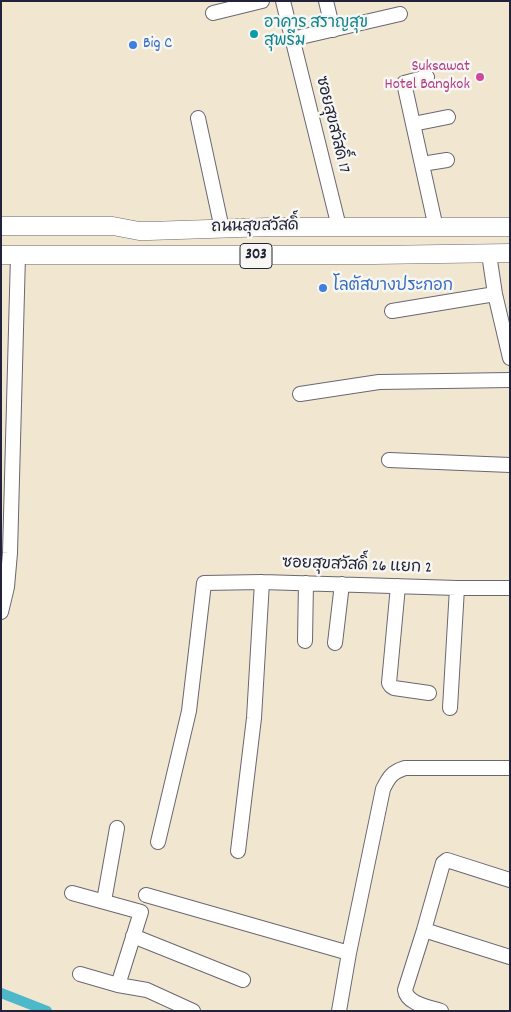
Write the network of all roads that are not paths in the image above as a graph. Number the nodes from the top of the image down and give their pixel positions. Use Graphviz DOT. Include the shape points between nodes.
graph roads {
  1 [pos="260,1"];
  2 [pos="283,1"];
  3 [pos="326,1"];
  4 [pos="213,12"];
  5 [pos="400,14"];
  6 [pos="333,30"];
  7 [pos="292,40"];
  8 [pos="427,77"];
  9 [pos="448,116"];
  10 [pos="198,118"];
  11 [pos="413,124"];
  12 [pos="447,160"];
  13 [pos="422,164"];
  14 [pos="1,226"];
  15 [pos="339,227"];
  16 [pos="510,227"];
  17 [pos="436,228"];
  18 [pos="222,229"];
  19 [pos="139,231"];
  20 [pos="1,237"];
  21 [pos="489,254"];
  22 [pos="510,254"];
  23 [pos="10,255"];
  24 [pos="501,302"];
  25 [pos="392,311"];
  26 [pos="510,358"];
  27 [pos="510,380"];
  28 [pos="300,394"];
  29 [pos="389,460"];
  30 [pos="510,465"];
  31 [pos="262,582"];
  32 [pos="306,583"];
  33 [pos="342,584"];
  34 [pos="398,586"];
  35 [pos="457,588"];
  36 [pos="510,588"];
  37 [pos="1,612"];
  38 [pos="305,641"];
  39 [pos="335,643"];
  40 [pos="429,694"];
  41 [pos="450,708"];
  42 [pos="510,768"];
  43 [pos="117,828"];
  44 [pos="158,842"];
  45 [pos="238,851"];
  46 [pos="510,880"];
  47 [pos="72,893"];
  48 [pos="146,895"];
  49 [pos="104,901"];
  50 [pos="424,930"];
  51 [pos="133,936"];
  52 [pos="349,953"];
  53 [pos="510,957"];
  54 [pos="80,974"];
  55 [pos="243,980"];
  56 [pos="118,985"];
  57 [pos="193,1011"];
  58 [pos="339,1011"];
  59 [pos="441,1011"];
  1 -- 4 [label="street"];
  2 -- 7 [label="street, ซอยสุขสวัสดิ์ 17"];
  3 -- 6 [label="street"];
  5 -- 6 [label="street"];
  6 -- 7 [label="street"];
  7 -- 15 [label="street, ซอยสุขสวัสดิ์ 17"];
  8 -- 11 [label="street" via="404,83"];
  9 -- 11 [label="street"];
  10 -- 18 [label="street"];
  11 -- 13 [label="street"];
  12 -- 13 [label="street"];
  13 -- 17 [label="street"];
  14 -- 19 [label="main road, ถนนสุขสวัสดิ์ / 303" via="113,226"];
  15 -- 17 [label="main road, ถนนสุขสวัสดิ์ / 303"];
  15 -- 18 [label="main road, ถนนสุขสวัสดิ์ / 303"];
  16 -- 17 [label="main road, ถนนสุขสวัสดิ์ / 303"];
  18 -- 19 [label="main road, ถนนสุขสวัสดิ์ / 303"];
  19 -- 20 [label="main road, 303"];
  21 -- 22 [label="main road, ถนนสุขสวัสดิ์ / 303"];
  21 -- 23 [label="main road, ถนนสุขสวัสดิ์ / 303"];
  21 -- 24 [label="street"];
  23 -- 37 [label="street" via="10,554"];
  24 -- 25 [label="street"];
  24 -- 26 [label="street"];
  27 -- 28 [label="street" via="379,382"];
  29 -- 30 [label="street"];
  31 -- 32 [label="street, ซอยสุขสวัสดิ์ 26 แยก 2"];
  31 -- 44 [label="street, ซอยสุขสวัสดิ์ 26 แยก 2" via="204,583 189,711"];
  31 -- 45 [label="street" via="254,718"];
  32 -- 33 [label="street, ซอยสุขสวัสดิ์ 26 แยก 2"];
  32 -- 38 [label="street"];
  33 -- 34 [label="street, ซอยสุขสวัสดิ์ 26 แยก 2"];
  33 -- 39 [label="street"];
  34 -- 35 [label="street, ซอยสุขสวัสดิ์ 26 แยก 2"];
  34 -- 40 [label="street" via="389,683 394,688"];
  35 -- 36 [label="street, ซอยสุขสวัสดิ์ 26 แยก 2"];
  35 -- 41 [label="street"];
  42 -- 52 [label="street" via="405,768 394,772 384,789"];
  43 -- 49 [label="street"];
  46 -- 50 [label="street" via="446,860 442,863"];
  47 -- 49 [label="street"];
  48 -- 52 [label="street"];
  49 -- 51 [label="street" via="141,912"];
  50 -- 53 [label="street"];
  50 -- 59 [label="street" via="405,994 411,1001"];
  51 -- 55 [label="street"];
  51 -- 56 [label="street"];
  52 -- 58 [label="street"];
  54 -- 56 [label="street"];
  56 -- 57 [label="street" via="147,990"];
}
